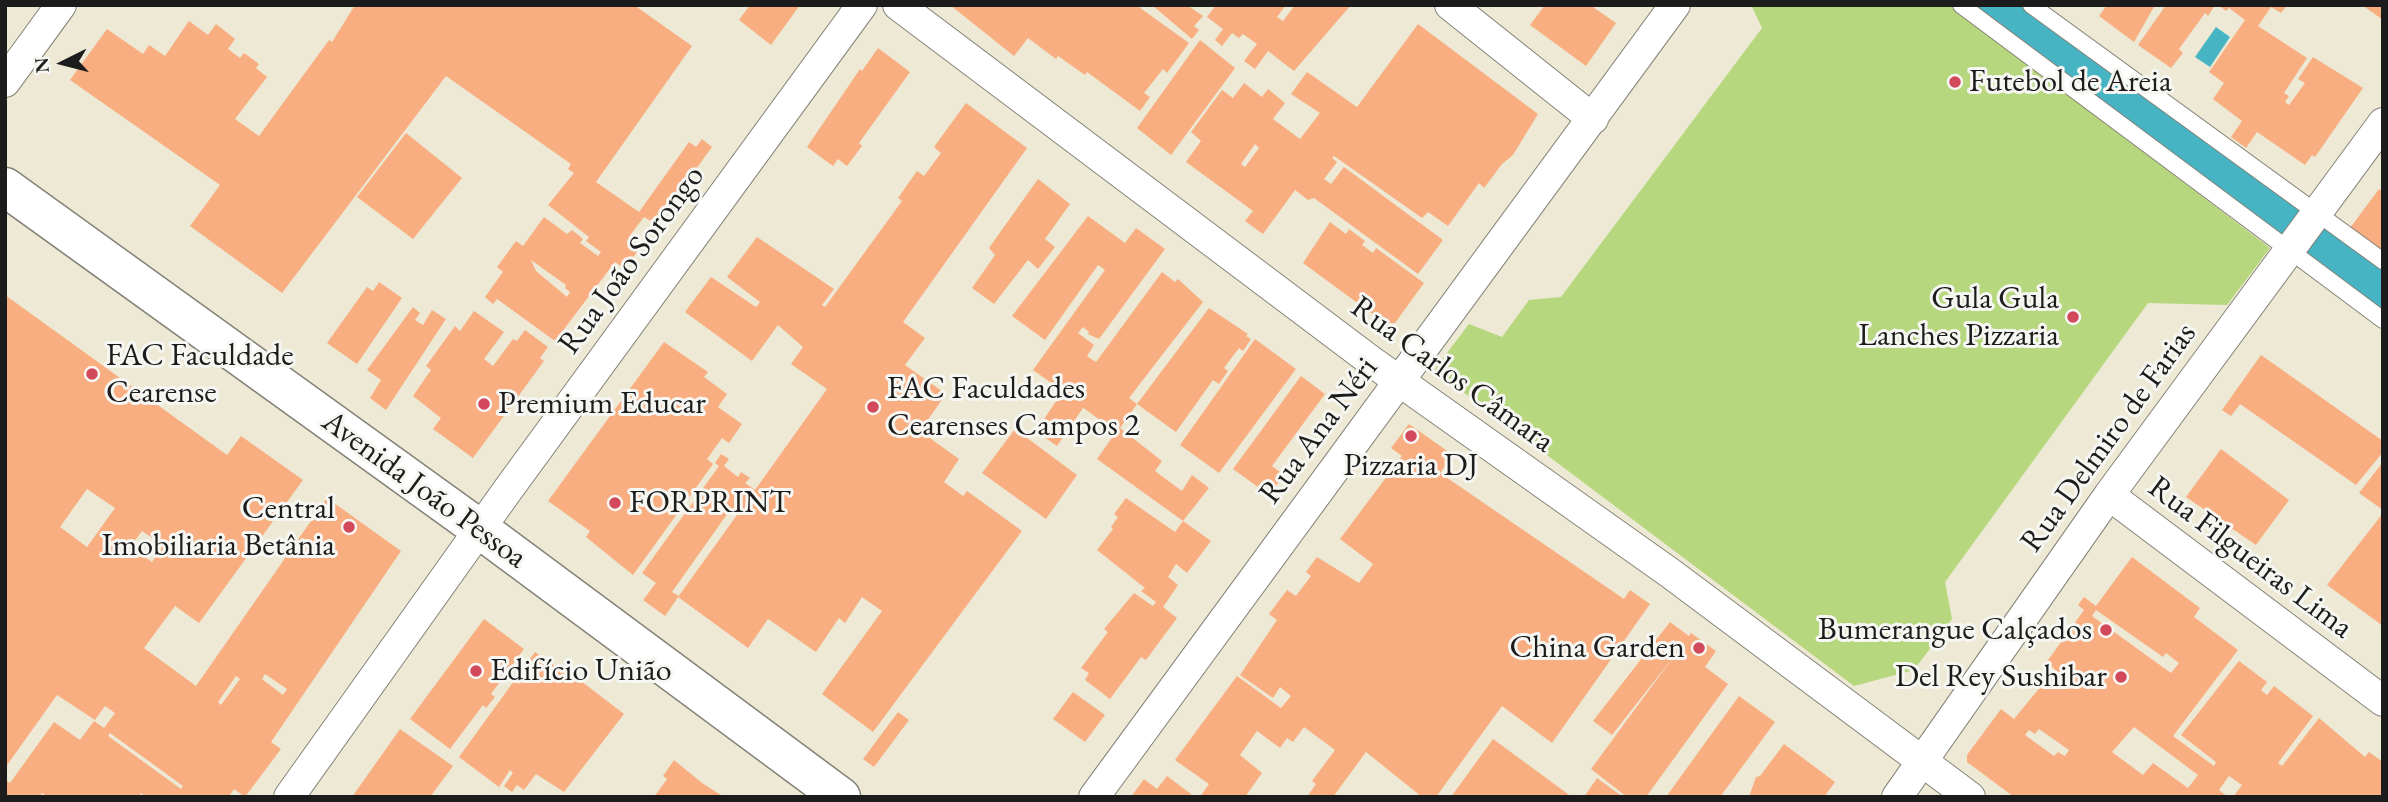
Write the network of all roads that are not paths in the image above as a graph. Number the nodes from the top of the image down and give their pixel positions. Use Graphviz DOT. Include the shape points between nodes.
graph roads {
  1 [pos="61,5"];
  2 [pos="862,5"];
  3 [pos="898,5"];
  4 [pos="1450,5"];
  5 [pos="1675,5"];
  6 [pos="1961,5"];
  7 [pos="2031,5"];
  8 [pos="5,82"];
  9 [pos="1593,119"];
  10 [pos="2383,123"];
  11 [pos="5,187"];
  12 [pos="2316,212"];
  13 [pos="2289,250"];
  14 [pos="2383,261"];
  15 [pos="2383,320"];
  16 [pos="1399,382"];
  17 [pos="2109,495"];
  18 [pos="481,530"];
  19 [pos="2383,701"];
  20 [pos="1924,761"];
  21 [pos="289,797"];
  22 [pos="841,797"];
  23 [pos="1094,797"];
  24 [pos="1897,797"];
  25 [pos="1970,797"];
  1 -- 8 [label="street"];
  2 -- 18 [label="street, Rua João Sorongo"];
  3 -- 16 [label="street, Rua Carlos Câmara"];
  4 -- 9 [label="street"];
  5 -- 9 [label="street, Rua Ana Néri"];
  6 -- 13 [label="lane"];
  7 -- 12 [label="lane"];
  9 -- 16 [label="street, Rua Ana Néri"];
  10 -- 12 [label="street, Rua Delmiro de Farias"];
  11 -- 18 [label="main road, Avenida João Pessoa"];
  12 -- 13 [label="street, Rua Delmiro de Farias"];
  12 -- 14 [label="lane"];
  13 -- 15 [label="lane"];
  13 -- 17 [label="street, Rua Delmiro de Farias"];
  16 -- 20 [label="street, Rua Carlos Câmara" via="1670,573"];
  16 -- 23 [label="street, Rua Ana Néri"];
  17 -- 19 [label="street, Rua Filgueiras Lima"];
  17 -- 20 [label="street, Rua Delmiro de Farias"];
  18 -- 21 [label="street, Rua João Sorongo"];
  18 -- 22 [label="main road, Avenida João Pessoa"];
  20 -- 24 [label="street, Rua Delmiro de Farias"];
  20 -- 25 [label="street, Rua Carlos Câmara"];
}
